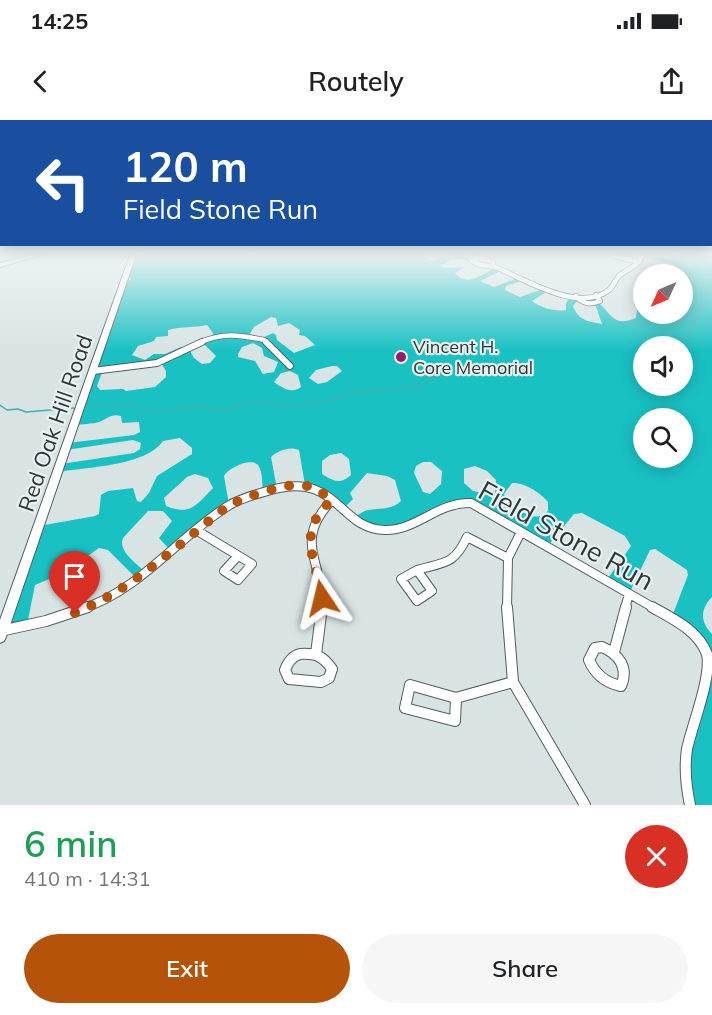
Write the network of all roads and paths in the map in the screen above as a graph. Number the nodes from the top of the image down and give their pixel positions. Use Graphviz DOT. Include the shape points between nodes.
graph roads {
  1 [pos="122,287"];
  2 [pos="538,287"];
  3 [pos="611,287"];
  4 [pos="290,366"];
  5 [pos="93,371"];
  6 [pos="332,500"];
  7 [pos="196,530"];
  8 [pos="520,532"];
  9 [pos="238,556"];
  10 [pos="508,558"];
  11 [pos="417,570"];
  12 [pos="628,594"];
  13 [pos="1,633"];
  14 [pos="614,652"];
  15 [pos="315,654"];
  16 [pos="513,682"];
  17 [pos="456,698"];
  18 [pos="585,805"];
  19 [pos="690,805"];
  1 -- 5 [label="street, Red Oak Hill Road"];
  2 -- 3 [label="street" via="593,304 600,301 596,295"];
  4 -- 5 [label="street" via="264,340 235,334 212,337 156,363"];
  5 -- 13 [label="street, Red Oak Hill Road"];
  6 -- 7 [label="street, Field Stone Run" via="305,485 288,486 229,505"];
  6 -- 8 [label="street, Field Stone Run" via="358,521 387,531 459,501 487,510"];
  6 -- 15 [label="street" via="319,511 310,534 322,598"];
  7 -- 9 [label="street"];
  7 -- 13 [label="street, Field Stone Run" via="100,603"];
  8 -- 10 [label="street"];
  8 -- 12 [label="street, Field Stone Run"];
  10 -- 11 [label="street" via="467,537 459,554 450,561"];
  10 -- 16 [label="street" via="508,640"];
  12 -- 14 [label="street"];
  12 -- 19 [label="street, Field Stone Run" via="685,626 699,640 709,659 684,763 684,785"];
  15 -- 15 [label="street" via="298,654 289,660 285,670 289,679 321,682 329,678 332,669"];
  16 -- 17 [label="street"];
  16 -- 18 [label="street"];
  17 -- 17 [label="street" via="410,686 405,708 455,721"];
}
